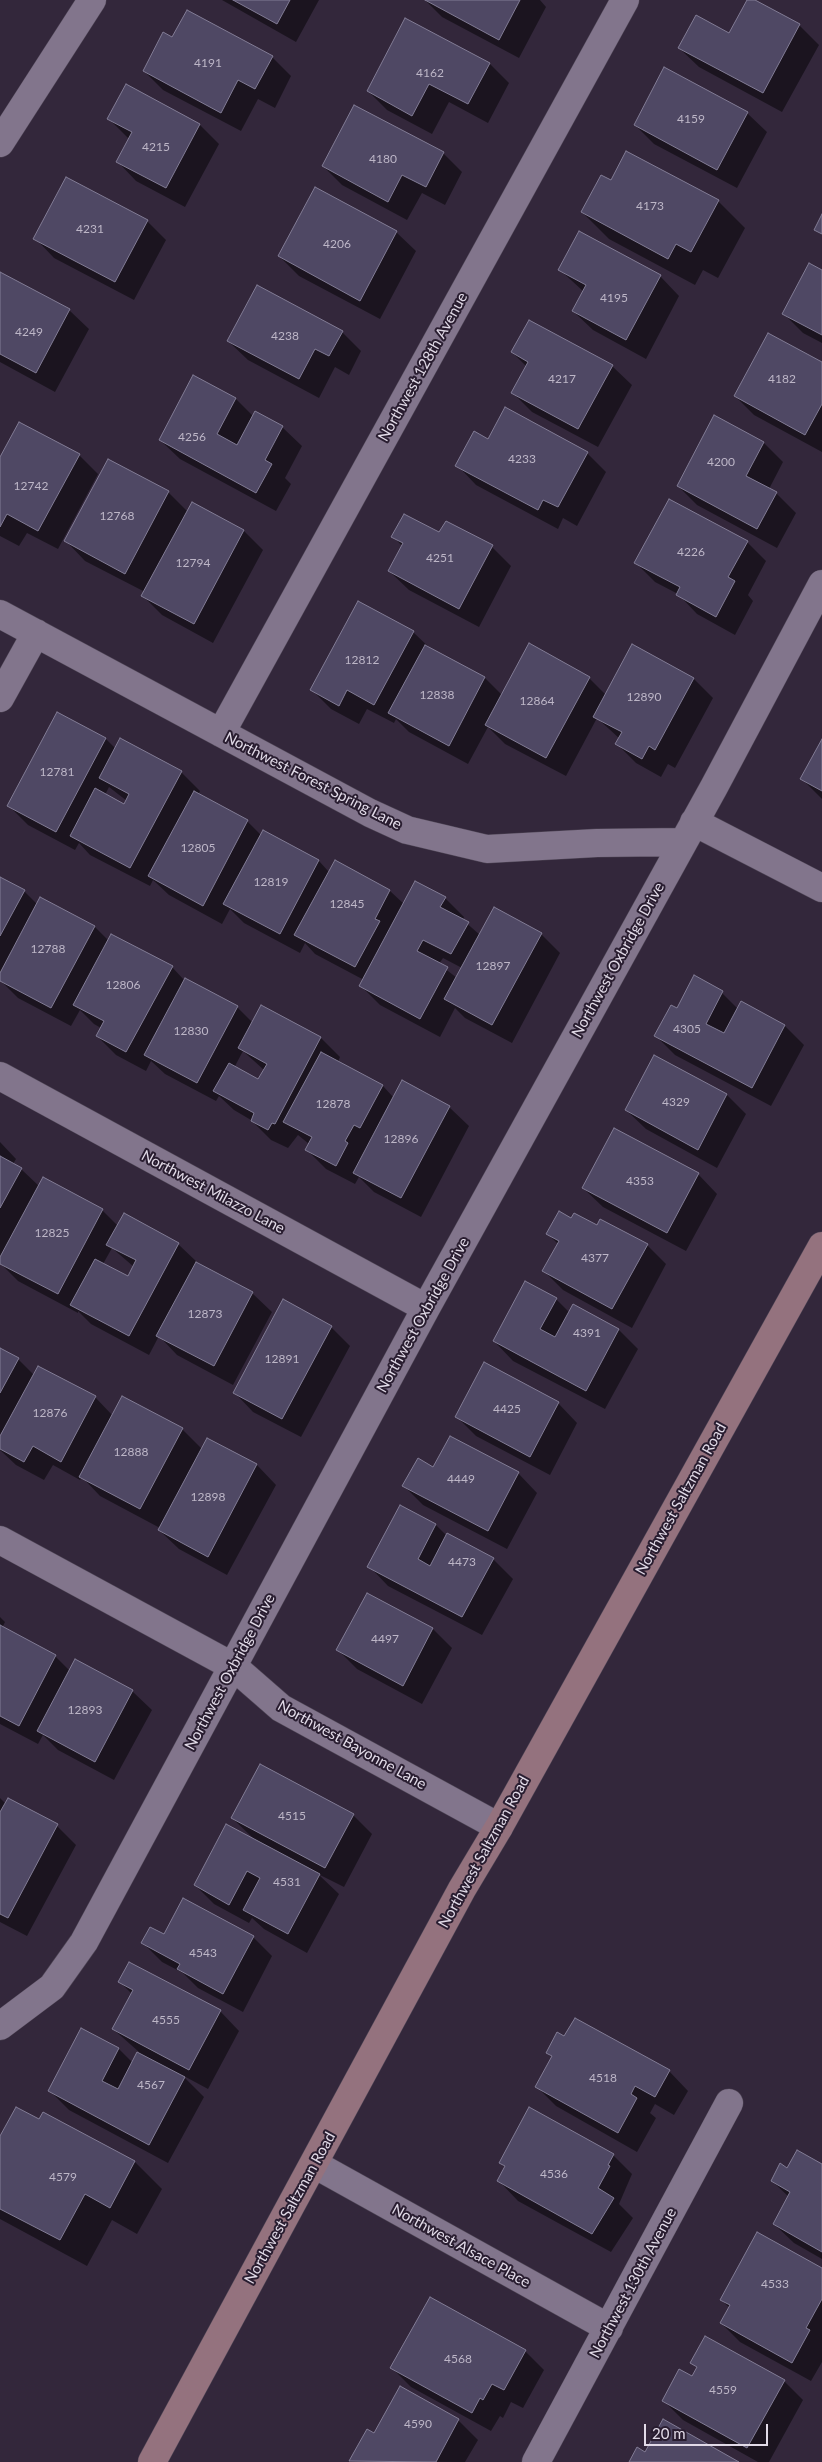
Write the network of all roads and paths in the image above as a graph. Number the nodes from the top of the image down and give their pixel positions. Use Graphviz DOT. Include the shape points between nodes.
graph roads {
  1 [pos="92,0"];
  2 [pos="625,0"];
  3 [pos="0,143"];
  4 [pos="822,584"];
  5 [pos="0,614"];
  6 [pos="36,633"];
  7 [pos="0,698"];
  8 [pos="222,733"];
  9 [pos="689,832"];
  10 [pos="822,888"];
  11 [pos="0,1076"];
  12 [pos="822,1246"];
  13 [pos="426,1308"];
  14 [pos="0,1540"];
  15 [pos="234,1667"];
  16 [pos="499,1827"];
  17 [pos="0,2026"];
  18 [pos="729,2103"];
  19 [pos="314,2164"];
  20 [pos="608,2328"];
  21 [pos="152,2462"];
  22 [pos="536,2462"];
  1 -- 3 [label="street"];
  2 -- 8 [label="street, Northwest 128th Avenue"];
  4 -- 9 [label="street, Northwest Oxbridge Drive"];
  5 -- 6 [label="street, Northwest Forest Spring Lane"];
  6 -- 7 [label="street"];
  6 -- 8 [label="street, Northwest Forest Spring Lane"];
  8 -- 9 [label="street, Northwest Forest Spring Lane" via="370,813 407,830 443,840 487,849 597,843"];
  9 -- 10 [label="street, Northwest Forest Spring Lane"];
  9 -- 13 [label="street, Northwest Oxbridge Drive"];
  11 -- 13 [label="street, Northwest Milazzo Lane"];
  12 -- 16 [label="main road, Northwest Saltzman Road"];
  13 -- 15 [label="street, Northwest Oxbridge Drive"];
  14 -- 15 [label="street, Northwest Bayonne Lane"];
  15 -- 16 [label="street, Northwest Bayonne Lane" via="281,1708"];
  15 -- 17 [label="street, Northwest Oxbridge Drive" via="84,1942 52,1987"];
  16 -- 19 [label="main road, Northwest Saltzman Road" via="462,1889"];
  18 -- 20 [label="street, Northwest 130th Avenue"];
  19 -- 20 [label="street, Northwest Alsace Place"];
  19 -- 21 [label="main road, Northwest Saltzman Road"];
  20 -- 22 [label="street, Northwest 130th Avenue"];
}
